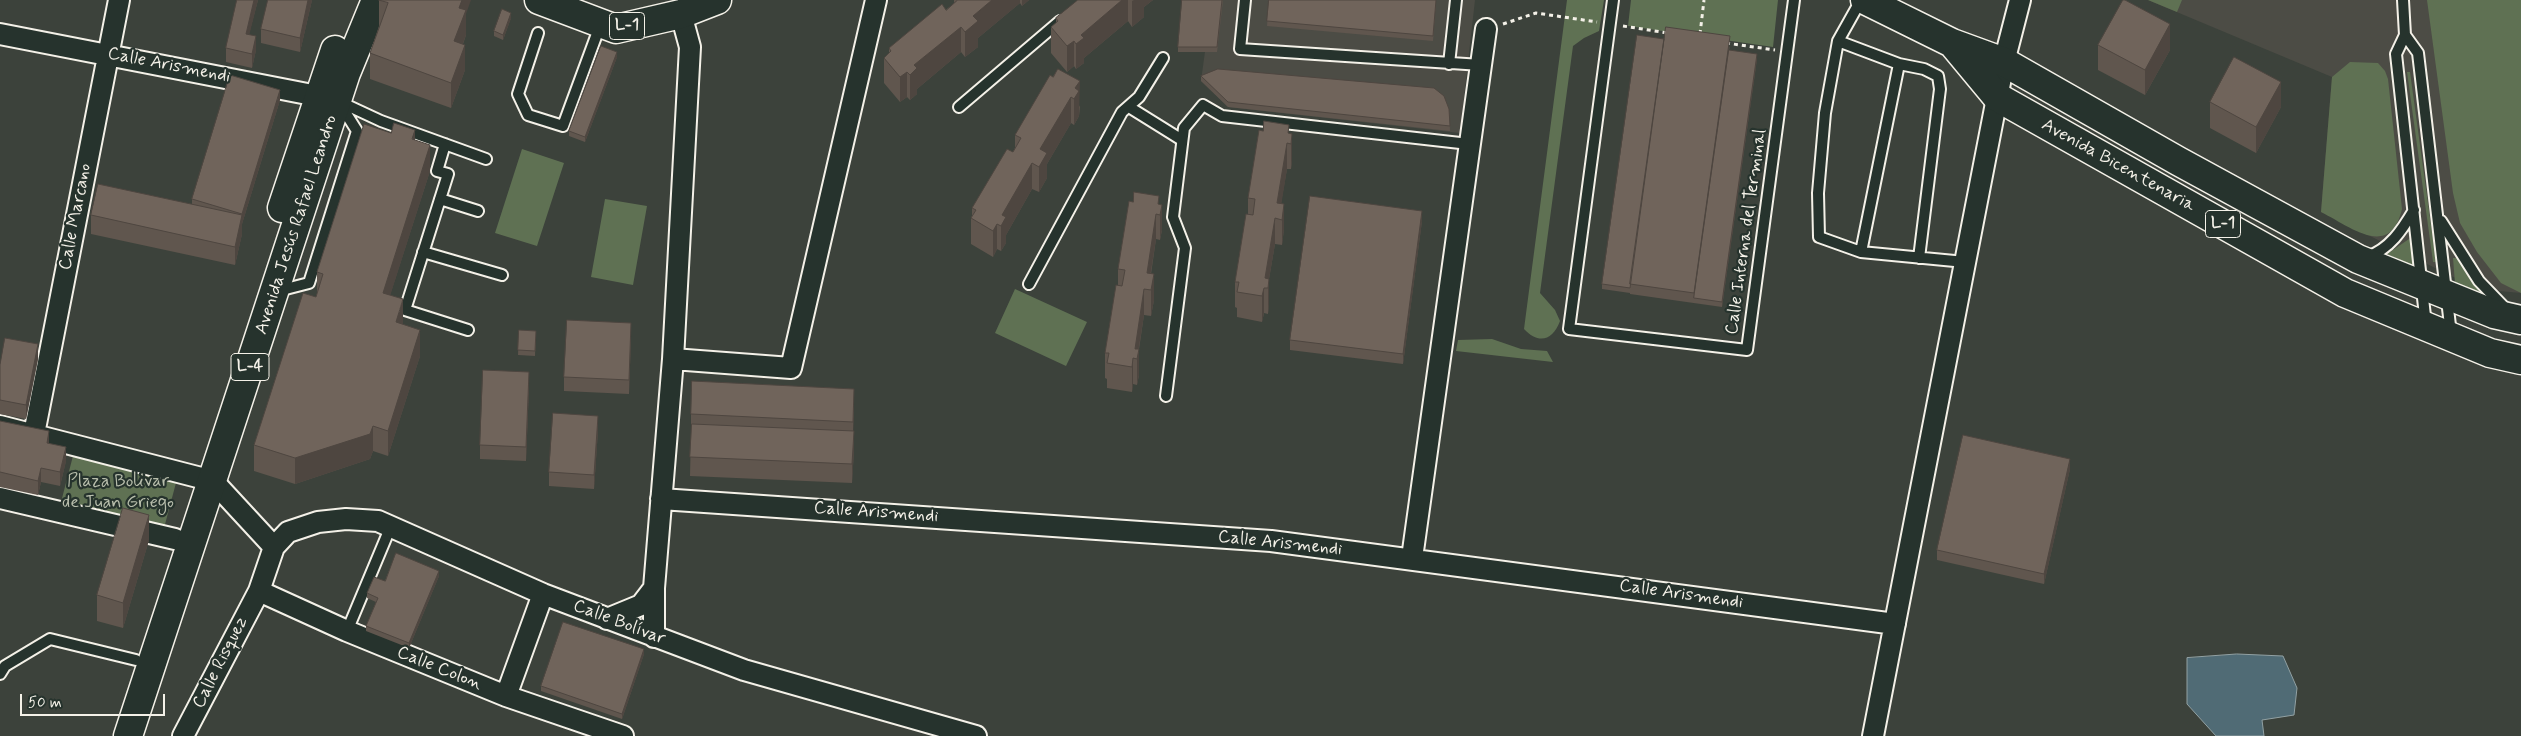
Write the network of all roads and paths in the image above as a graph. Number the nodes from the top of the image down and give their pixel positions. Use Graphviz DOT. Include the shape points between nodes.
graph roads {
  1 [pos="119,0"];
  2 [pos="356,0"];
  3 [pos="376,0"];
  4 [pos="539,0"];
  5 [pos="717,0"];
  6 [pos="876,0"];
  7 [pos="1245,0"];
  8 [pos="1456,0"];
  9 [pos="1612,0"];
  10 [pos="1704,0"];
  11 [pos="1794,0"];
  12 [pos="1863,0"];
  13 [pos="2020,0"];
  14 [pos="2403,0"];
  15 [pos="680,14"];
  16 [pos="1069,14"];
  17 [pos="601,24"];
  18 [pos="1609,24"];
  19 [pos="1486,29"];
  20 [pos="538,33"];
  21 [pos="0,34"];
  22 [pos="1672,34"];
  23 [pos="2405,35"];
  24 [pos="1699,38"];
  25 [pos="1719,41"];
  26 [pos="1838,41"];
  27 [pos="1952,43"];
  28 [pos="1787,52"];
  29 [pos="108,54"];
  30 [pos="1163,58"];
  31 [pos="2004,62"];
  32 [pos="1449,64"];
  33 [pos="1899,64"];
  34 [pos="1481,65"];
  35 [pos="1997,97"];
  36 [pos="328,98"];
  37 [pos="1129,106"];
  38 [pos="959,107"];
  39 [pos="1182,140"];
  40 [pos="445,144"];
  41 [pos="1469,144"];
  42 [pos="486,159"];
  43 [pos="440,199"];
  44 [pos="2414,210"];
  45 [pos="478,211"];
  46 [pos="2437,213"];
  47 [pos="423,252"];
  48 [pos="1861,252"];
  49 [pos="1919,258"];
  50 [pos="2358,259"];
  51 [pos="1965,262"];
  52 [pos="502,275"];
  53 [pos="1029,284"];
  54 [pos="2435,289"];
  55 [pos="2519,319"];
  56 [pos="2426,327"];
  57 [pos="468,330"];
  58 [pos="2451,337"];
  59 [pos="673,359"];
  60 [pos="2521,360"];
  61 [pos="1166,396"];
  62 [pos="0,426"];
  63 [pos="34,434"];
  64 [pos="204,478"];
  65 [pos="0,498"];
  66 [pos="661,499"];
  67 [pos="391,526"];
  68 [pos="175,538"];
  69 [pos="274,547"];
  70 [pos="1412,558"];
  71 [pos="654,588"];
  72 [pos="259,591"];
  73 [pos="543,594"];
  74 [pos="607,619"];
  75 [pos="1895,624"];
  76 [pos="347,631"];
  77 [pos="654,637"];
  78 [pos="136,660"];
  79 [pos="0,674"];
  80 [pos="506,696"];
  81 [pos="109,736"];
  82 [pos="128,736"];
  83 [pos="183,736"];
  84 [pos="623,736"];
  85 [pos="976,736"];
  86 [pos="1873,736"];
  1 -- 29 [label="street, Calle Marcano"];
  2 -- 36 [label="main road, Avenida Jesús Rafael Leandro / L-4" via="328,66"];
  3 -- 36 [label="main road, Avenida Jesús Rafael Leandro / L-4" via="346,73"];
  4 -- 17 [label="main road, L-1"];
  5 -- 15 [label="main road, L-1"];
  6 -- 59 [label="street" via="791,368"];
  7 -- 32 [label="lane" via="1240,48"];
  8 -- 32 [label="lane"];
  9 -- 18 [label="lane, Calle Interna del Terminal"];
  10 -- 24 [label="path"];
  11 -- 28 [label="lane, Calle Interna del Terminal"];
  12 -- 26 [label="lane"];
  12 -- 27 [label="main road, Avenida Bicentenaria / L-1"];
  13 -- 31 [label="street"];
  14 -- 23 [label="lane"];
  15 -- 17 [label="main road, L-1" via="616,29"];
  15 -- 59 [label="street" via="690,47"];
  16 -- 38 [label="lane"];
  17 -- 20 [label="lane" via="563,126 528,115 518,94"];
  18 -- 19 [label="path" via="1536,13"];
  18 -- 22 [label="path"];
  18 -- 28 [label="lane, Calle Interna del Terminal" via="1569,329 1747,350"];
  19 -- 34 [label="street"];
  21 -- 29 [label="street, Calle Arismendi"];
  23 -- 44 [label="lane" via="2396,54"];
  23 -- 46 [label="lane" via="2418,53"];
  25 -- 28 [label="path"];
  26 -- 33 [label="lane"];
  26 -- 48 [label="lane" via="1824,122 1818,193 1819,237"];
  27 -- 31 [label="main road, Avenida Bicentenaria / L-1"];
  27 -- 35 [label="main road, Avenida Bicentenaria / L-1"];
  29 -- 36 [label="street, Calle Arismendi"];
  29 -- 63 [label="street, Calle Marcano"];
  30 -- 37 [label="lane" via="1139,97"];
  31 -- 35 [label="street"];
  31 -- 50 [label="main road, Avenida Bicentenaria / L-1"];
  32 -- 34 [label="lane"];
  33 -- 48 [label="lane"];
  33 -- 49 [label="lane" via="1924,69 1938,76 1940,89"];
  34 -- 41 [label="street"];
  35 -- 51 [label="street"];
  35 -- 56 [label="main road, Avenida Bicentenaria / L-1" via="2345,293"];
  36 -- 40 [label="lane"];
  36 -- 64 [label="main road, Avenida Jesús Rafael Leandro / L-4"];
  36 -- 64 [label="main road, Avenida Jesús Rafael Leandro / L-4" via="275,292"];
  37 -- 39 [label="lane"];
  37 -- 53 [label="lane" via="1122,112"];
  39 -- 41 [label="lane" via="1184,128 1203,105 1222,116"];
  39 -- 61 [label="lane" via="1173,217 1185,248"];
  40 -- 42 [label="lane"];
  40 -- 43 [label="lane" via="437,171 448,174"];
  41 -- 70 [label="street"];
  43 -- 45 [label="lane"];
  43 -- 47 [label="lane"];
  44 -- 50 [label="lane" via="2394,240 2380,251"];
  44 -- 54 [label="lane"];
  46 -- 54 [label="lane"];
  46 -- 55 [label="lane" via="2479,281"];
  47 -- 52 [label="lane"];
  47 -- 57 [label="lane" via="405,310"];
  48 -- 49 [label="lane"];
  49 -- 51 [label="lane"];
  50 -- 54 [label="main road, Avenida Bicentenaria / L-1"];
  51 -- 75 [label="street"];
  54 -- 55 [label="main road, Avenida Bicentenaria / L-1" via="2494,314"];
  54 -- 56 [label="lane"];
  54 -- 58 [label="lane"];
  56 -- 58 [label="main road, Avenida Bicentenaria / L-1"];
  58 -- 60 [label="main road, Avenida Bicentenaria / L-1" via="2490,353"];
  59 -- 66 [label="street"];
  62 -- 63 [label="street"];
  63 -- 64 [label="street"];
  64 -- 68 [label="main road, Avenida Jesús Rafael Leandro / L-4"];
  64 -- 69 [label="street"];
  64 -- 82 [label="main road, Avenida Jesús Rafael Leandro / L-4"];
  65 -- 68 [label="street"];
  66 -- 70 [label="street, Calle Arismendi" via="1271,541"];
  66 -- 71 [label="street"];
  67 -- 69 [label="street, Calle Bolívar" via="378,521 346,519 318,522 288,532"];
  67 -- 73 [label="street, Calle Bolívar"];
  67 -- 76 [label="lane"];
  68 -- 78 [label="main road, Avenida Jesús Rafael Leandro / L-4"];
  69 -- 72 [label="street, Calle Bolívar"];
  70 -- 75 [label="street, Calle Arismendi"];
  71 -- 74 [label="street" via="641,606"];
  71 -- 77 [label="street"];
  72 -- 76 [label="street, Calle Colon"];
  72 -- 83 [label="street, Calle Risquez"];
  73 -- 74 [label="street, Calle Bolívar"];
  73 -- 80 [label="street"];
  74 -- 77 [label="street, Calle Bolívar"];
  75 -- 86 [label="street"];
  76 -- 80 [label="street, Calle Colon"];
  77 -- 85 [label="street, Calle Bolívar" via="744,670"];
  78 -- 79 [label="lane" via="50,639 5,666"];
  78 -- 81 [label="main road, Avenida Jesús Rafael Leandro / L-4"];
  80 -- 84 [label="street, Calle Colon"];
}
